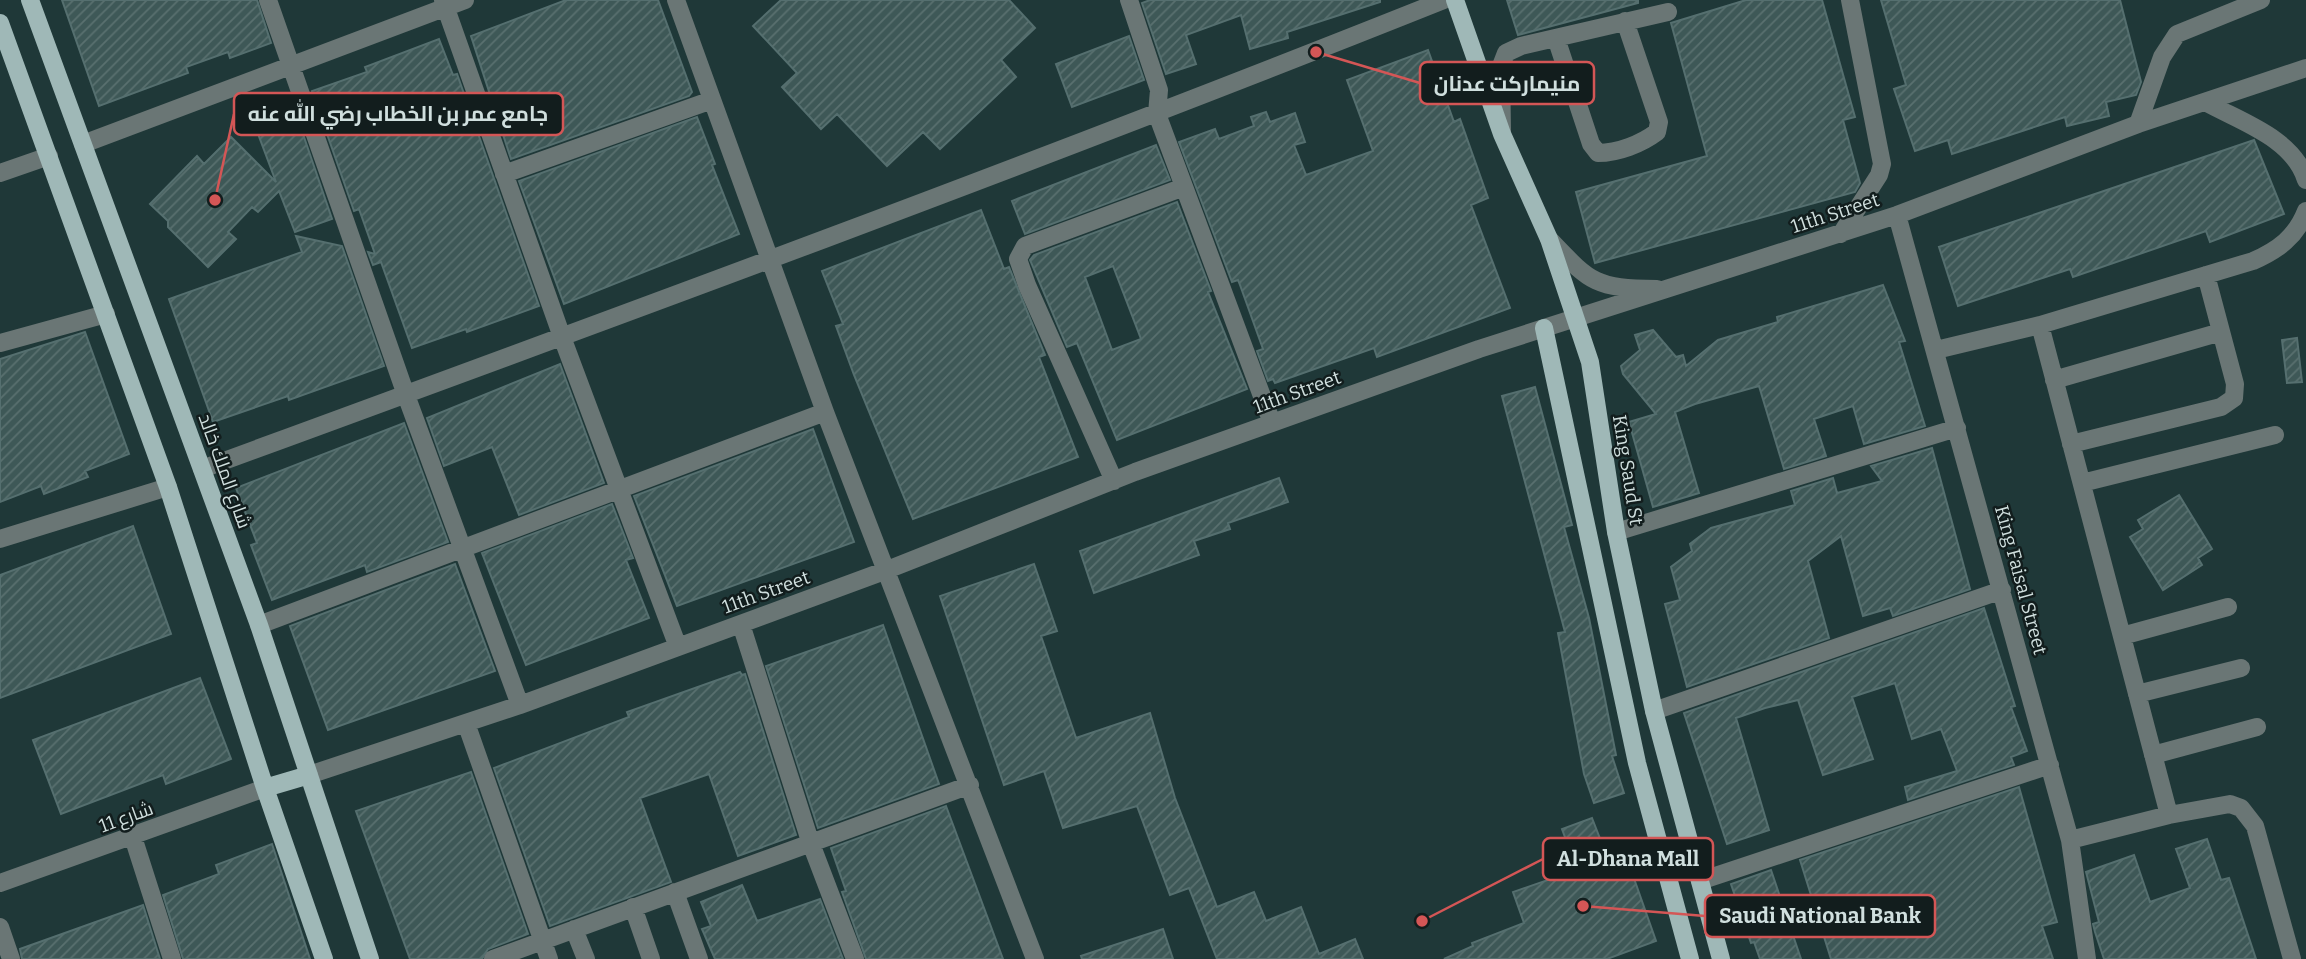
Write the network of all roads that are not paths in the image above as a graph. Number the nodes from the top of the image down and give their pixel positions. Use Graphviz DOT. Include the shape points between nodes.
graph roads {
  1 [pos="30,0"];
  2 [pos="268,0"];
  3 [pos="465,0"];
  4 [pos="676,0"];
  5 [pos="1129,0"];
  6 [pos="1444,0"];
  7 [pos="1455,0"];
  8 [pos="1850,0"];
  9 [pos="2261,0"];
  10 [pos="444,4"];
  11 [pos="1668,12"];
  12 [pos="1625,21"];
  13 [pos="0,23"];
  14 [pos="1556,38"];
  15 [pos="290,66"];
  16 [pos="2306,68"];
  17 [pos="712,100"];
  18 [pos="2205,102"];
  19 [pos="1157,114"];
  20 [pos="2137,124"];
  21 [pos="1502,134"];
  22 [pos="83,144"];
  23 [pos="49,156"];
  24 [pos="0,173"];
  25 [pos="504,174"];
  26 [pos="2306,180"];
  27 [pos="1184,187"];
  28 [pos="2306,211"];
  29 [pos="1897,215"];
  30 [pos="1841,234"];
  31 [pos="1549,239"];
  32 [pos="770,261"];
  33 [pos="2206,275"];
  34 [pos="1671,289"];
  35 [pos="106,314"];
  36 [pos="1577,320"];
  37 [pos="2040,325"];
  38 [pos="1544,328"];
  39 [pos="2221,332"];
  40 [pos="562,337"];
  41 [pos="0,343"];
  42 [pos="1936,350"];
  43 [pos="2054,380"];
  44 [pos="406,395"];
  45 [pos="825,412"];
  46 [pos="1272,423"];
  47 [pos="1957,428"];
  48 [pos="2275,435"];
  49 [pos="2071,444"];
  50 [pos="202,469"];
  51 [pos="1114,481"];
  52 [pos="2082,484"];
  53 [pos="168,487"];
  54 [pos="619,489"];
  55 [pos="1616,532"];
  56 [pos="0,540"];
  57 [pos="462,549"];
  58 [pos="887,570"];
  59 [pos="2002,590"];
  60 [pos="2228,607"];
  61 [pos="741,624"];
  62 [pos="259,625"];
  63 [pos="2122,636"];
  64 [pos="678,648"];
  65 [pos="2241,668"];
  66 [pos="2137,694"];
  67 [pos="520,705"];
  68 [pos="1654,711"];
  69 [pos="466,723"];
  70 [pos="2257,727"];
  71 [pos="2153,755"];
  72 [pos="2050,765"];
  73 [pos="309,775"];
  74 [pos="970,785"];
  75 [pos="265,788"];
  76 [pos="2169,815"];
  77 [pos="133,837"];
  78 [pos="2070,840"];
  79 [pos="810,841"];
  80 [pos="1700,881"];
  81 [pos="0,883"];
  82 [pos="675,892"];
  83 [pos="633,907"];
  84 [pos="0,927"];
  85 [pos="574,929"];
  86 [pos="542,940"];
  87 [pos="1689,958"];
  88 [pos="11,959"];
  89 [pos="172,959"];
  90 [pos="324,959"];
  91 [pos="370,959"];
  92 [pos="493,959"];
  93 [pos="549,959"];
  94 [pos="586,959"];
  95 [pos="651,959"];
  96 [pos="699,959"];
  97 [pos="855,959"];
  98 [pos="1035,959"];
  99 [pos="1721,959"];
  100 [pos="2087,959"];
  101 [pos="2292,959"];
  1 -- 22 [label="main road, شارع الملك خالد"];
  2 -- 15 [label="street"];
  3 -- 10 [label="street"];
  4 -- 17 [label="street"];
  5 -- 19 [label="street" via="1159,90"];
  6 -- 19 [label="street"];
  7 -- 21 [label="main road, King Saud St"];
  8 -- 30 [label="street" via="1882,164"];
  9 -- 20 [label="street" via="2177,34 2162,57"];
  10 -- 15 [label="street"];
  10 -- 25 [label="street"];
  11 -- 12 [label="street"];
  12 -- 14 [label="street"];
  12 -- 14 [label="street" via="1659,122 1657,132 1647,139 1609,153 1598,153 1591,144"];
  13 -- 23 [label="main road"];
  14 -- 21 [label="street" via="1506,54 1501,66"];
  15 -- 22 [label="street"];
  15 -- 44 [label="street"];
  16 -- 18 [label="street, 11th Street"];
  17 -- 25 [label="street"];
  17 -- 32 [label="street"];
  18 -- 20 [label="street, 11th Street"];
  18 -- 26 [label="street" via="2283,145 2298,158"];
  19 -- 27 [label="street"];
  19 -- 32 [label="street"];
  20 -- 29 [label="street, 11th Street"];
  21 -- 31 [label="main road, King Saud St"];
  22 -- 50 [label="main road, شارع الملك خالد"];
  23 -- 24 [label="street"];
  23 -- 35 [label="main road"];
  25 -- 40 [label="street"];
  27 -- 46 [label="street"];
  27 -- 51 [label="street" via="1026,246 1018,259"];
  28 -- 33 [label="street" via="2276,251"];
  29 -- 30 [label="street, 11th Street"];
  29 -- 42 [label="street, King Faisal Street"];
  30 -- 34 [label="street, 11th Street"];
  31 -- 34 [label="street" via="1586,277 1620,288"];
  31 -- 36 [label="main road, King Saud St"];
  32 -- 40 [label="street"];
  32 -- 45 [label="street"];
  33 -- 37 [label="street"];
  33 -- 39 [label="street"];
  34 -- 36 [label="street, 11th Street"];
  35 -- 41 [label="street"];
  35 -- 53 [label="main road"];
  36 -- 38 [label="street, 11th Street"];
  36 -- 55 [label="main road, King Saud St" via="1590,362"];
  37 -- 42 [label="street"];
  37 -- 43 [label="street"];
  38 -- 46 [label="street, 11th Street"];
  38 -- 87 [label="main road" via="1637,763"];
  39 -- 43 [label="street"];
  39 -- 49 [label="street" via="2235,384 2234,398 2221,407"];
  40 -- 44 [label="street"];
  40 -- 54 [label="street"];
  42 -- 47 [label="street, King Faisal Street"];
  43 -- 49 [label="street"];
  44 -- 50 [label="street"];
  44 -- 57 [label="street"];
  45 -- 54 [label="street"];
  45 -- 58 [label="street"];
  46 -- 51 [label="street, 11th Street"];
  47 -- 55 [label="street"];
  47 -- 59 [label="street, King Faisal Street"];
  48 -- 52 [label="street"];
  49 -- 52 [label="street"];
  50 -- 62 [label="main road, شارع الملك خالد"];
  51 -- 58 [label="street, 11th Street"];
  52 -- 63 [label="street"];
  53 -- 56 [label="street"];
  53 -- 75 [label="main road"];
  54 -- 57 [label="street"];
  54 -- 64 [label="street"];
  55 -- 68 [label="main road, King Saud St"];
  57 -- 62 [label="street"];
  57 -- 67 [label="street"];
  58 -- 61 [label="street, 11th Street"];
  58 -- 74 [label="street"];
  59 -- 68 [label="street"];
  59 -- 72 [label="street, King Faisal Street"];
  60 -- 63 [label="street"];
  61 -- 64 [label="street, 11th Street"];
  61 -- 79 [label="street"];
  62 -- 73 [label="main road, شارع الملك خالد"];
  63 -- 66 [label="street"];
  64 -- 67 [label="street, 11th Street"];
  65 -- 66 [label="street"];
  66 -- 71 [label="street"];
  67 -- 69 [label="street, 11th Street"];
  68 -- 80 [label="main road, King Saud St"];
  69 -- 73 [label="street, 11th Street"];
  69 -- 86 [label="street"];
  70 -- 71 [label="street"];
  71 -- 76 [label="street"];
  72 -- 78 [label="street, King Faisal Street"];
  72 -- 80 [label="street"];
  73 -- 75 [label="main road"];
  73 -- 91 [label="main road, شارع الملك خالد"];
  74 -- 79 [label="street"];
  74 -- 98 [label="street"];
  75 -- 77 [label="street, شارع 11"];
  75 -- 90 [label="main road"];
  76 -- 78 [label="street"];
  76 -- 101 [label="street" via="2230,804 2250,816"];
  77 -- 81 [label="street, شارع 11"];
  77 -- 89 [label="street"];
  78 -- 100 [label="street, King Faisal Street"];
  79 -- 82 [label="street"];
  79 -- 97 [label="street"];
  80 -- 99 [label="main road, King Saud St"];
  82 -- 83 [label="street"];
  82 -- 96 [label="street"];
  83 -- 85 [label="street"];
  83 -- 95 [label="street"];
  84 -- 88 [label="street"];
  85 -- 86 [label="street"];
  85 -- 94 [label="street"];
  86 -- 92 [label="street"];
  86 -- 93 [label="street"];
}
